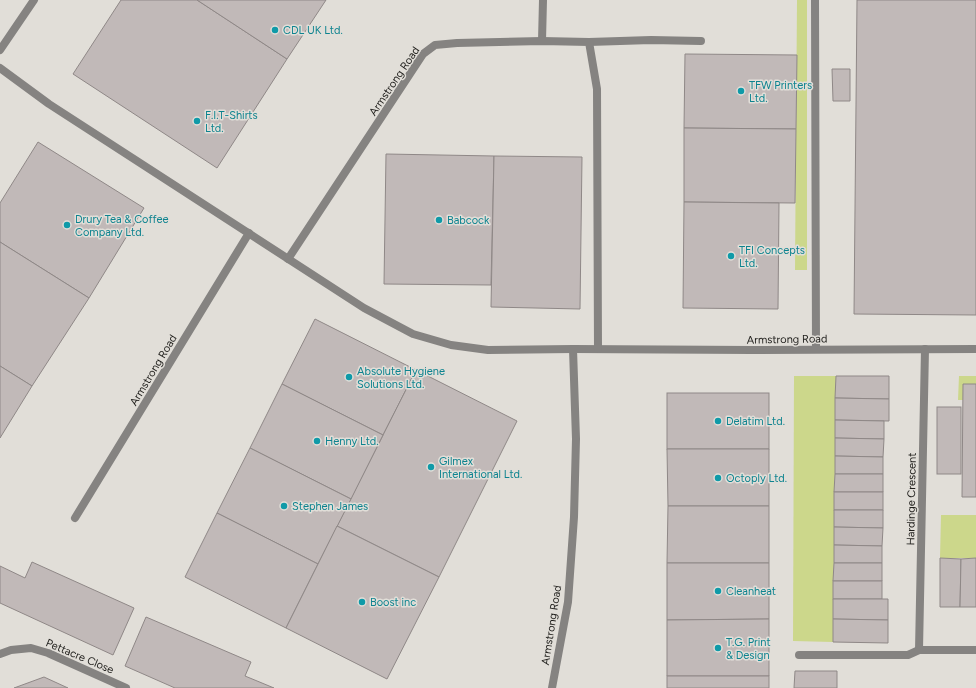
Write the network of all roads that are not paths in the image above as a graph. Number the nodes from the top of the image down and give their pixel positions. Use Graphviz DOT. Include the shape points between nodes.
graph roads {
  1 [pos="34,0"];
  2 [pos="543,0"];
  3 [pos="815,0"];
  4 [pos="542,41"];
  5 [pos="701,41"];
  6 [pos="589,42"];
  7 [pos="0,50"];
  8 [pos="0,68"];
  9 [pos="249,233"];
  10 [pos="288,259"];
  11 [pos="573,349"];
  12 [pos="816,349"];
  13 [pos="924,349"];
  14 [pos="976,349"];
  15 [pos="598,350"];
  16 [pos="75,518"];
  17 [pos="919,650"];
  18 [pos="976,650"];
  19 [pos="0,654"];
  20 [pos="800,655"];
  21 [pos="126,688"];
  22 [pos="552,688"];
  1 -- 7 [label="street"];
  2 -- 4 [label="street"];
  3 -- 12 [label="street"];
  4 -- 6 [label="street, Armstrong Road"];
  4 -- 10 [label="street, Armstrong Road" via="435,45 423,54"];
  5 -- 6 [label="street, Armstrong Road"];
  6 -- 15 [label="street" via="597,89"];
  8 -- 9 [label="street, Armstrong Road" via="49,104"];
  9 -- 10 [label="street, Armstrong Road"];
  9 -- 16 [label="street, Armstrong Road"];
  10 -- 11 [label="street, Armstrong Road" via="364,308 413,334 451,345 488,350"];
  11 -- 15 [label="street, Armstrong Road"];
  11 -- 22 [label="street, Armstrong Road" via="576,439 572,548 568,602"];
  12 -- 13 [label="street, Armstrong Road"];
  12 -- 15 [label="street, Armstrong Road"];
  13 -- 14 [label="street, Armstrong Road"];
  13 -- 17 [label="street, Hardinge Crescent"];
  17 -- 18 [label="street"];
  17 -- 20 [label="street" via="908,655"];
  19 -- 21 [label="street, Pettacre Close" via="31,648"];
}
